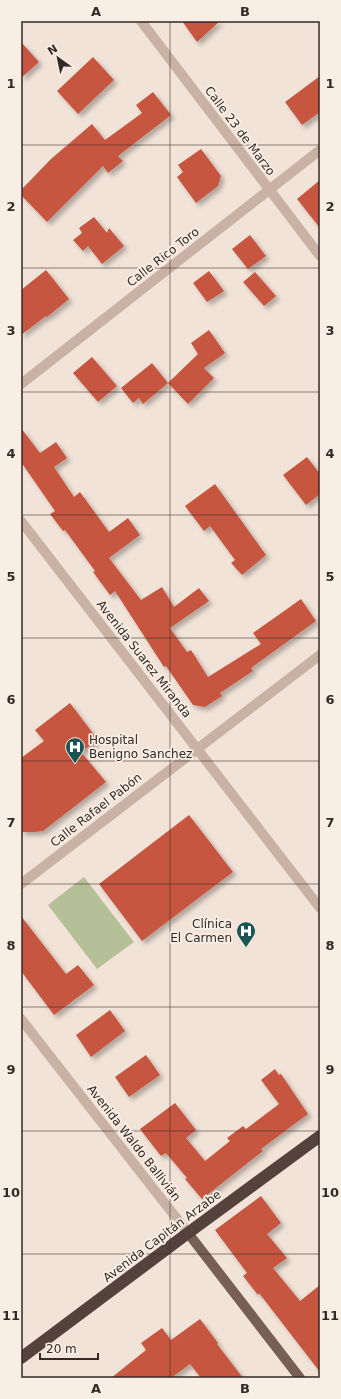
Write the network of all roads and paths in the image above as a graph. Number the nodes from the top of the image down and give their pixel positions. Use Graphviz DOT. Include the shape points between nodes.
graph roads {
  1 [pos="141,21"];
  2 [pos="320,150"];
  3 [pos="269,190"];
  4 [pos="320,256"];
  5 [pos="21,384"];
  6 [pos="21,521"];
  7 [pos="320,655"];
  8 [pos="198,748"];
  9 [pos="21,884"];
  10 [pos="320,908"];
  11 [pos="21,1019"];
  12 [pos="320,1136"];
  13 [pos="188,1233"];
  14 [pos="21,1358"];
  15 [pos="300,1378"];
  1 -- 3 [label="street, Calle 23 de Marzo"];
  2 -- 3 [label="street, Calle Rico Toro"];
  3 -- 4 [label="street, Calle 23 de Marzo"];
  3 -- 5 [label="street, Calle Rico Toro"];
  6 -- 8 [label="street, Avenida Suarez Miranda"];
  7 -- 8 [label="street, Calle Rafael Pabón"];
  8 -- 9 [label="street, Calle Rafael Pabón"];
  8 -- 10 [label="street, Avenida Suarez Miranda"];
  11 -- 13 [label="street, Avenida Waldo Ballivián"];
  12 -- 13 [label="highway, Avenida Capitán Arzabe"];
  13 -- 14 [label="highway, Avenida Capitán Arzabe"];
  13 -- 15 [label="main road, Avenida Waldo Ballivián"];
}
